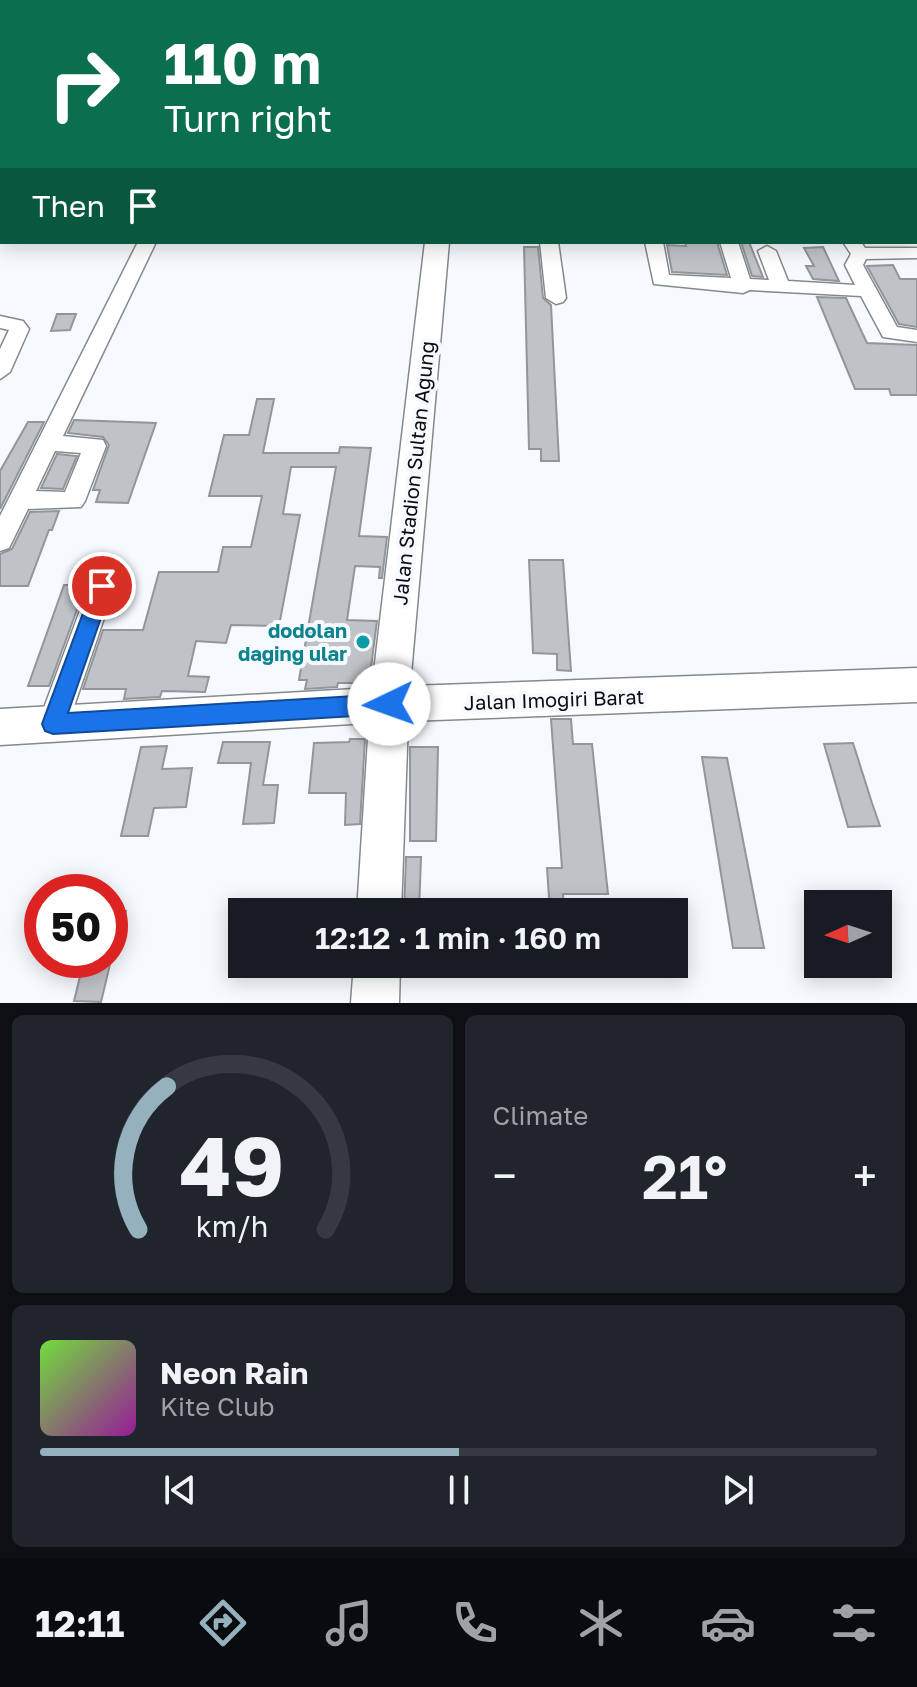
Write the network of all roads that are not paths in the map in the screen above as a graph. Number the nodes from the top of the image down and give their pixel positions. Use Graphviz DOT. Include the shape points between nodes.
graph roads {
  1 [pos="146,244"];
  2 [pos="437,244"];
  3 [pos="549,244"];
  4 [pos="654,244"];
  5 [pos="730,244"];
  6 [pos="856,248"];
  7 [pos="767,251"];
  8 [pos="917,253"];
  9 [pos="743,287"];
  10 [pos="781,288"];
  11 [pos="866,291"];
  12 [pos="556,298"];
  13 [pos="0,322"];
  14 [pos="917,336"];
  15 [pos="0,372"];
  16 [pos="49,443"];
  17 [pos="20,500"];
  18 [pos="0,541"];
  19 [pos="102,586"];
  20 [pos="917,685"];
  21 [pos="389,704"];
  22 [pos="53,724"];
  23 [pos="0,727"];
  24 [pos="380,898"];
  25 [pos="376,978"];
  26 [pos="375,1003"];
  1 -- 16 [label="street"];
  2 -- 21 [label="main road, Jalan Stadion Sultan Agung"];
  3 -- 12 [label="street"];
  4 -- 9 [label="street" via="661,280"];
  5 -- 9 [label="street"];
  6 -- 8 [label="street"];
  6 -- 11 [label="street" via="854,265"];
  7 -- 10 [label="street"];
  9 -- 10 [label="street"];
  10 -- 11 [label="street"];
  11 -- 14 [label="street" via="890,333"];
  13 -- 15 [label="street" via="19,329"];
  16 -- 17 [label="street"];
  16 -- 17 [label="street" via="95,446 73,501"];
  17 -- 18 [label="street"];
  19 -- 22 [label="street"];
  20 -- 21 [label="main road, Jalan Imogiri Barat"];
  21 -- 22 [label="main road, Jalan Imogiri Barat"];
  21 -- 24 [label="main road, Jalan Stadion Sultan Agung"];
  22 -- 23 [label="main road, Jalan Imogiri Barat"];
  25 -- 26 [label="main road"];
}
